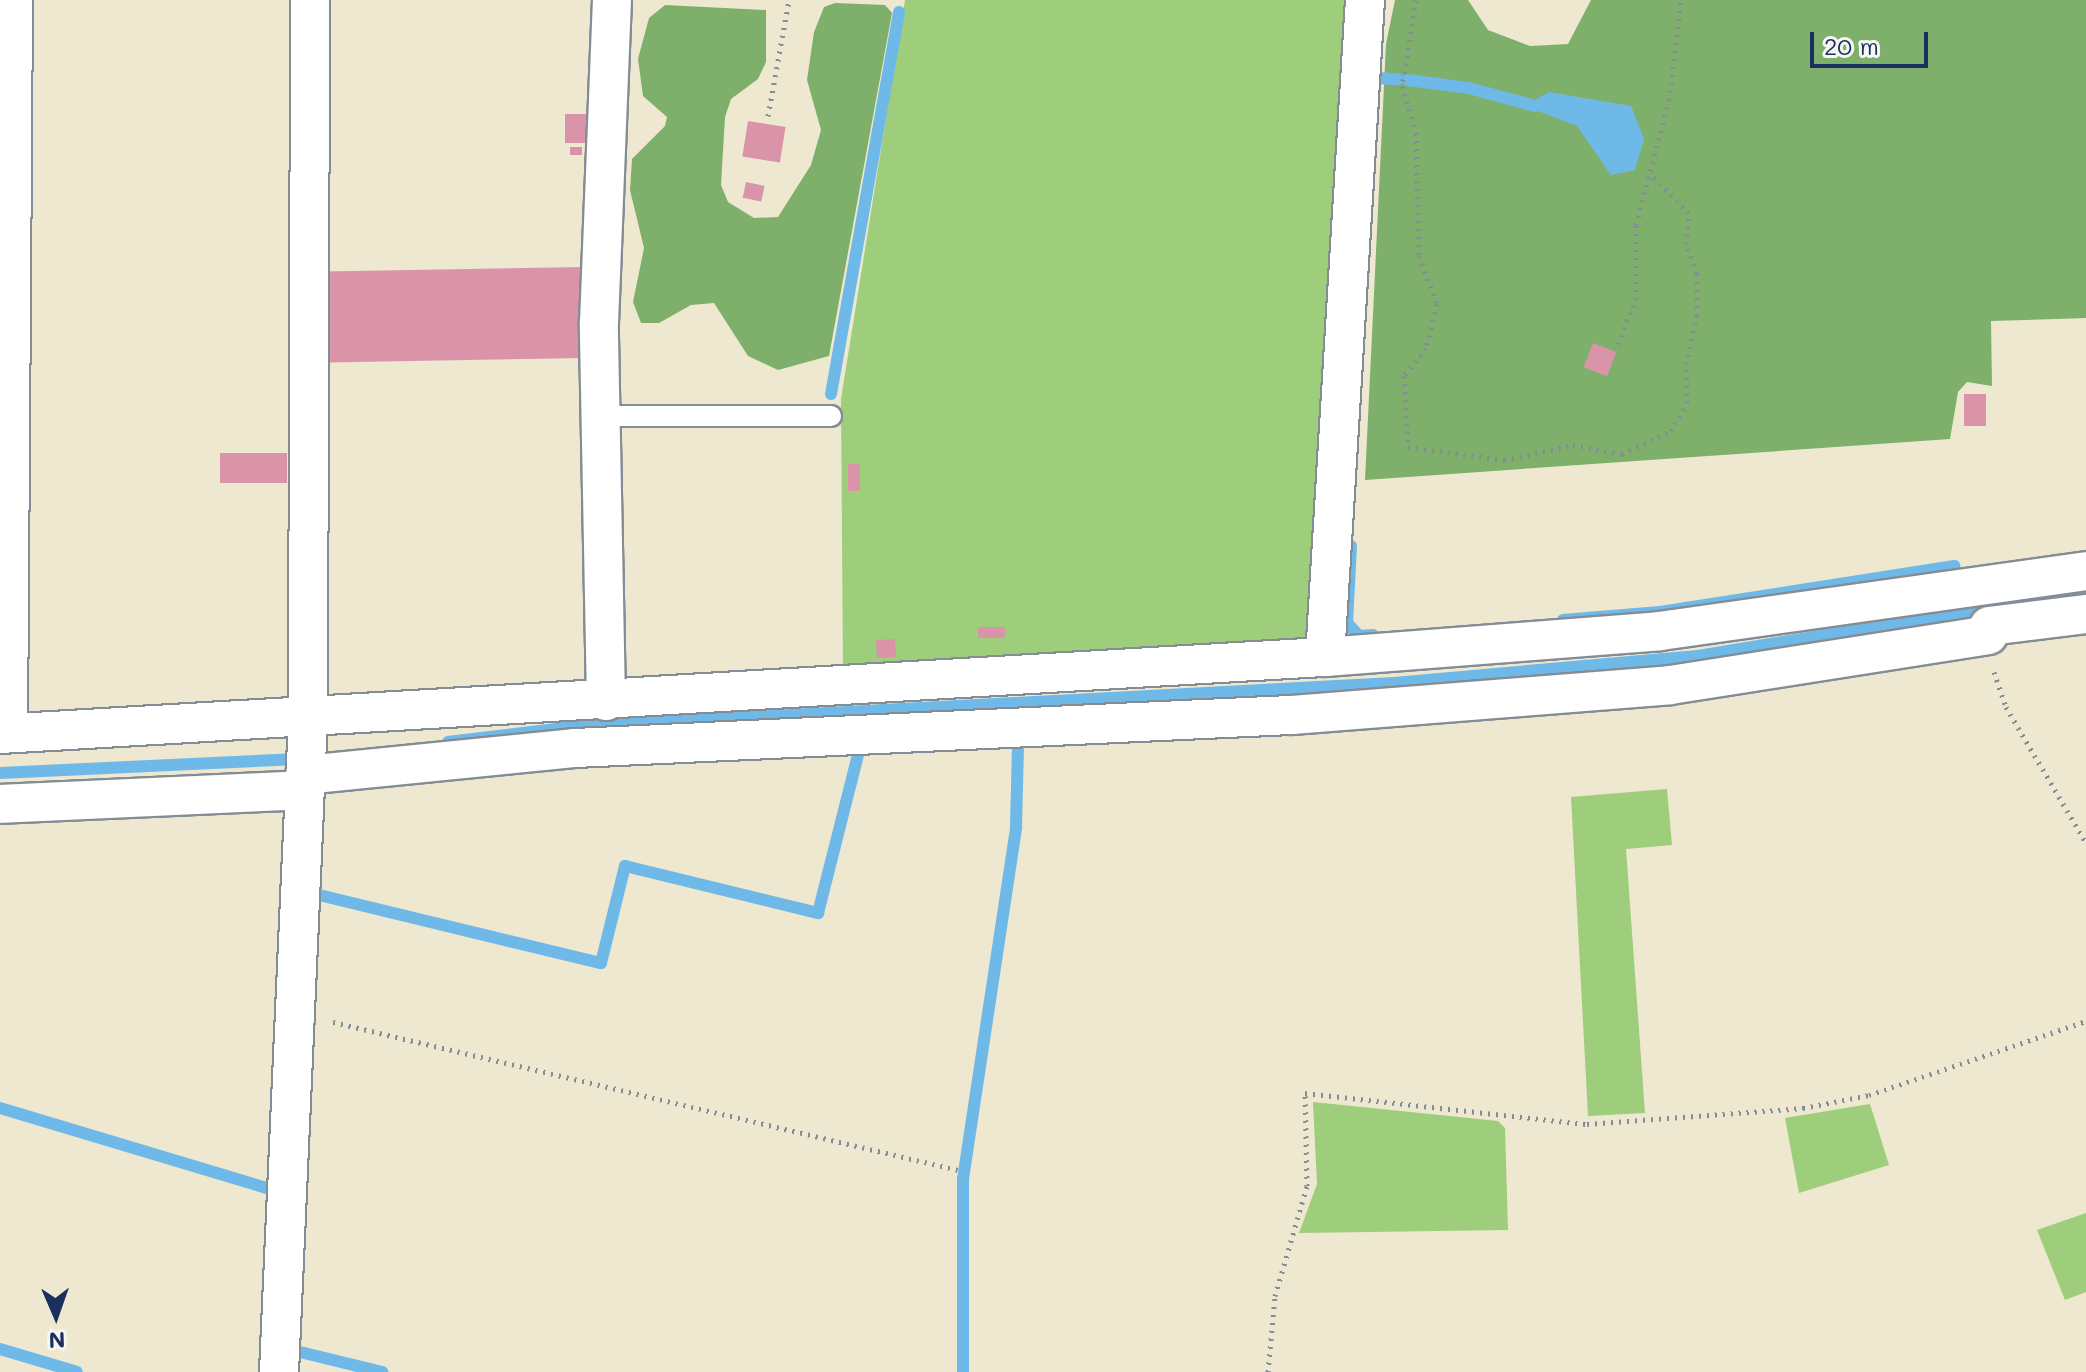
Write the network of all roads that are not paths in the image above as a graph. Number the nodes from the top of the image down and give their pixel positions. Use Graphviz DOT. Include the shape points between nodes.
graph roads {
  1 [pos="13,0"];
  2 [pos="310,0"];
  3 [pos="612,0"];
  4 [pos="1365,0"];
  5 [pos="601,416"];
  6 [pos="831,416"];
  7 [pos="2086,571"];
  8 [pos="1985,586"];
  9 [pos="2086,614"];
  10 [pos="1987,637"];
  11 [pos="1325,657"];
  12 [pos="606,701"];
  13 [pos="308,719"];
  14 [pos="4,734"];
  15 [pos="305,783"];
  16 [pos="0,804"];
  17 [pos="279,1372"];
  1 -- 14 [label="street"];
  2 -- 13 [label="street"];
  3 -- 5 [label="street" via="599,323"];
  4 -- 11 [label="street"];
  5 -- 6 [label="lane"];
  5 -- 12 [label="street"];
  7 -- 8 [label="street"];
  8 -- 10 [label="street"];
  8 -- 11 [label="street" via="1660,631"];
  9 -- 10 [label="street"];
  10 -- 15 [label="street" via="1670,685 1292,715 575,748"];
  11 -- 12 [label="street"];
  12 -- 13 [label="street"];
  13 -- 14 [label="street"];
  13 -- 15 [label="street"];
  15 -- 16 [label="street"];
  15 -- 17 [label="street"];
}
